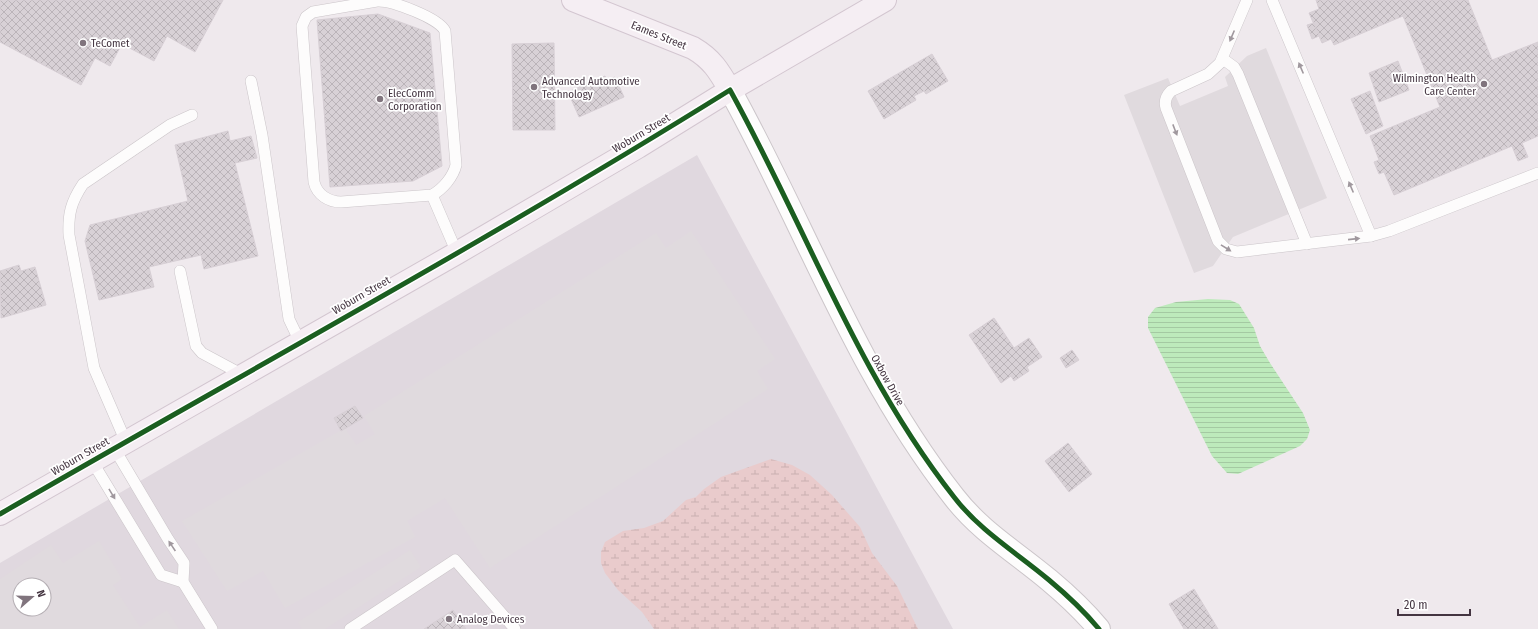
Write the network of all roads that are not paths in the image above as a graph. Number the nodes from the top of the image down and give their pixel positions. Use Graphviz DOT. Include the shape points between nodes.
graph roads {
  1 [pos="574,0"];
  2 [pos="885,0"];
  3 [pos="1247,0"];
  4 [pos="1272,0"];
  5 [pos="405,3"];
  6 [pos="1223,59"];
  7 [pos="251,81"];
  8 [pos="730,90"];
  9 [pos="192,115"];
  10 [pos="1538,173"];
  11 [pos="432,195"];
  12 [pos="1371,236"];
  13 [pos="1307,244"];
  14 [pos="456,253"];
  15 [pos="180,271"];
  16 [pos="300,342"];
  17 [pos="243,375"];
  18 [pos="120,445"];
  19 [pos="92,461"];
  20 [pos="0,514"];
  21 [pos="183,582"];
  22 [pos="212,629"];
  23 [pos="350,629"];
  24 [pos="515,629"];
  25 [pos="1099,629"];
  1 -- 8 [label="street, Eames Street" via="702,53 716,67"];
  2 -- 8 [label="street, Woburn Street"];
  3 -- 6 [label="lane, one-way"];
  12 -- 4 [label="lane, one-way"];
  5 -- 11 [label="lane" via="439,23 446,34 456,165 452,175"];
  5 -- 11 [label="lane" via="377,1 317,11 309,14 303,21 314,182 319,193 337,202"];
  6 -- 13 [label="lane" via="1234,67 1238,74"];
  6 -- 13 [label="lane, one-way" via="1208,74 1171,91 1165,102 1218,241 1226,250 1234,252"];
  7 -- 16 [label="lane" via="262,135 289,319"];
  8 -- 14 [label="street, Woburn Street"];
  8 -- 25 [label="street, Oxbow Drive" via="872,374 914,444 972,518 1049,579"];
  9 -- 18 [label="lane" via="170,125 83,184 75,195 70,209 70,235 94,368"];
  10 -- 12 [label="lane"];
  11 -- 14 [label="lane"];
  13 -- 12 [label="lane, one-way"];
  14 -- 16 [label="street, Woburn Street"];
  15 -- 17 [label="lane" via="196,346 202,353"];
  16 -- 17 [label="street, Woburn Street"];
  17 -- 18 [label="street, Woburn Street"];
  18 -- 19 [label="street, Woburn Street"];
  21 -- 18 [label="lane, one-way" via="184,563 168,539"];
  19 -- 20 [label="street, Woburn Street"];
  19 -- 21 [label="lane, one-way" via="161,575"];
  21 -- 22 [label="lane"];
  23 -- 24 [label="lane" via="455,560"];
}
